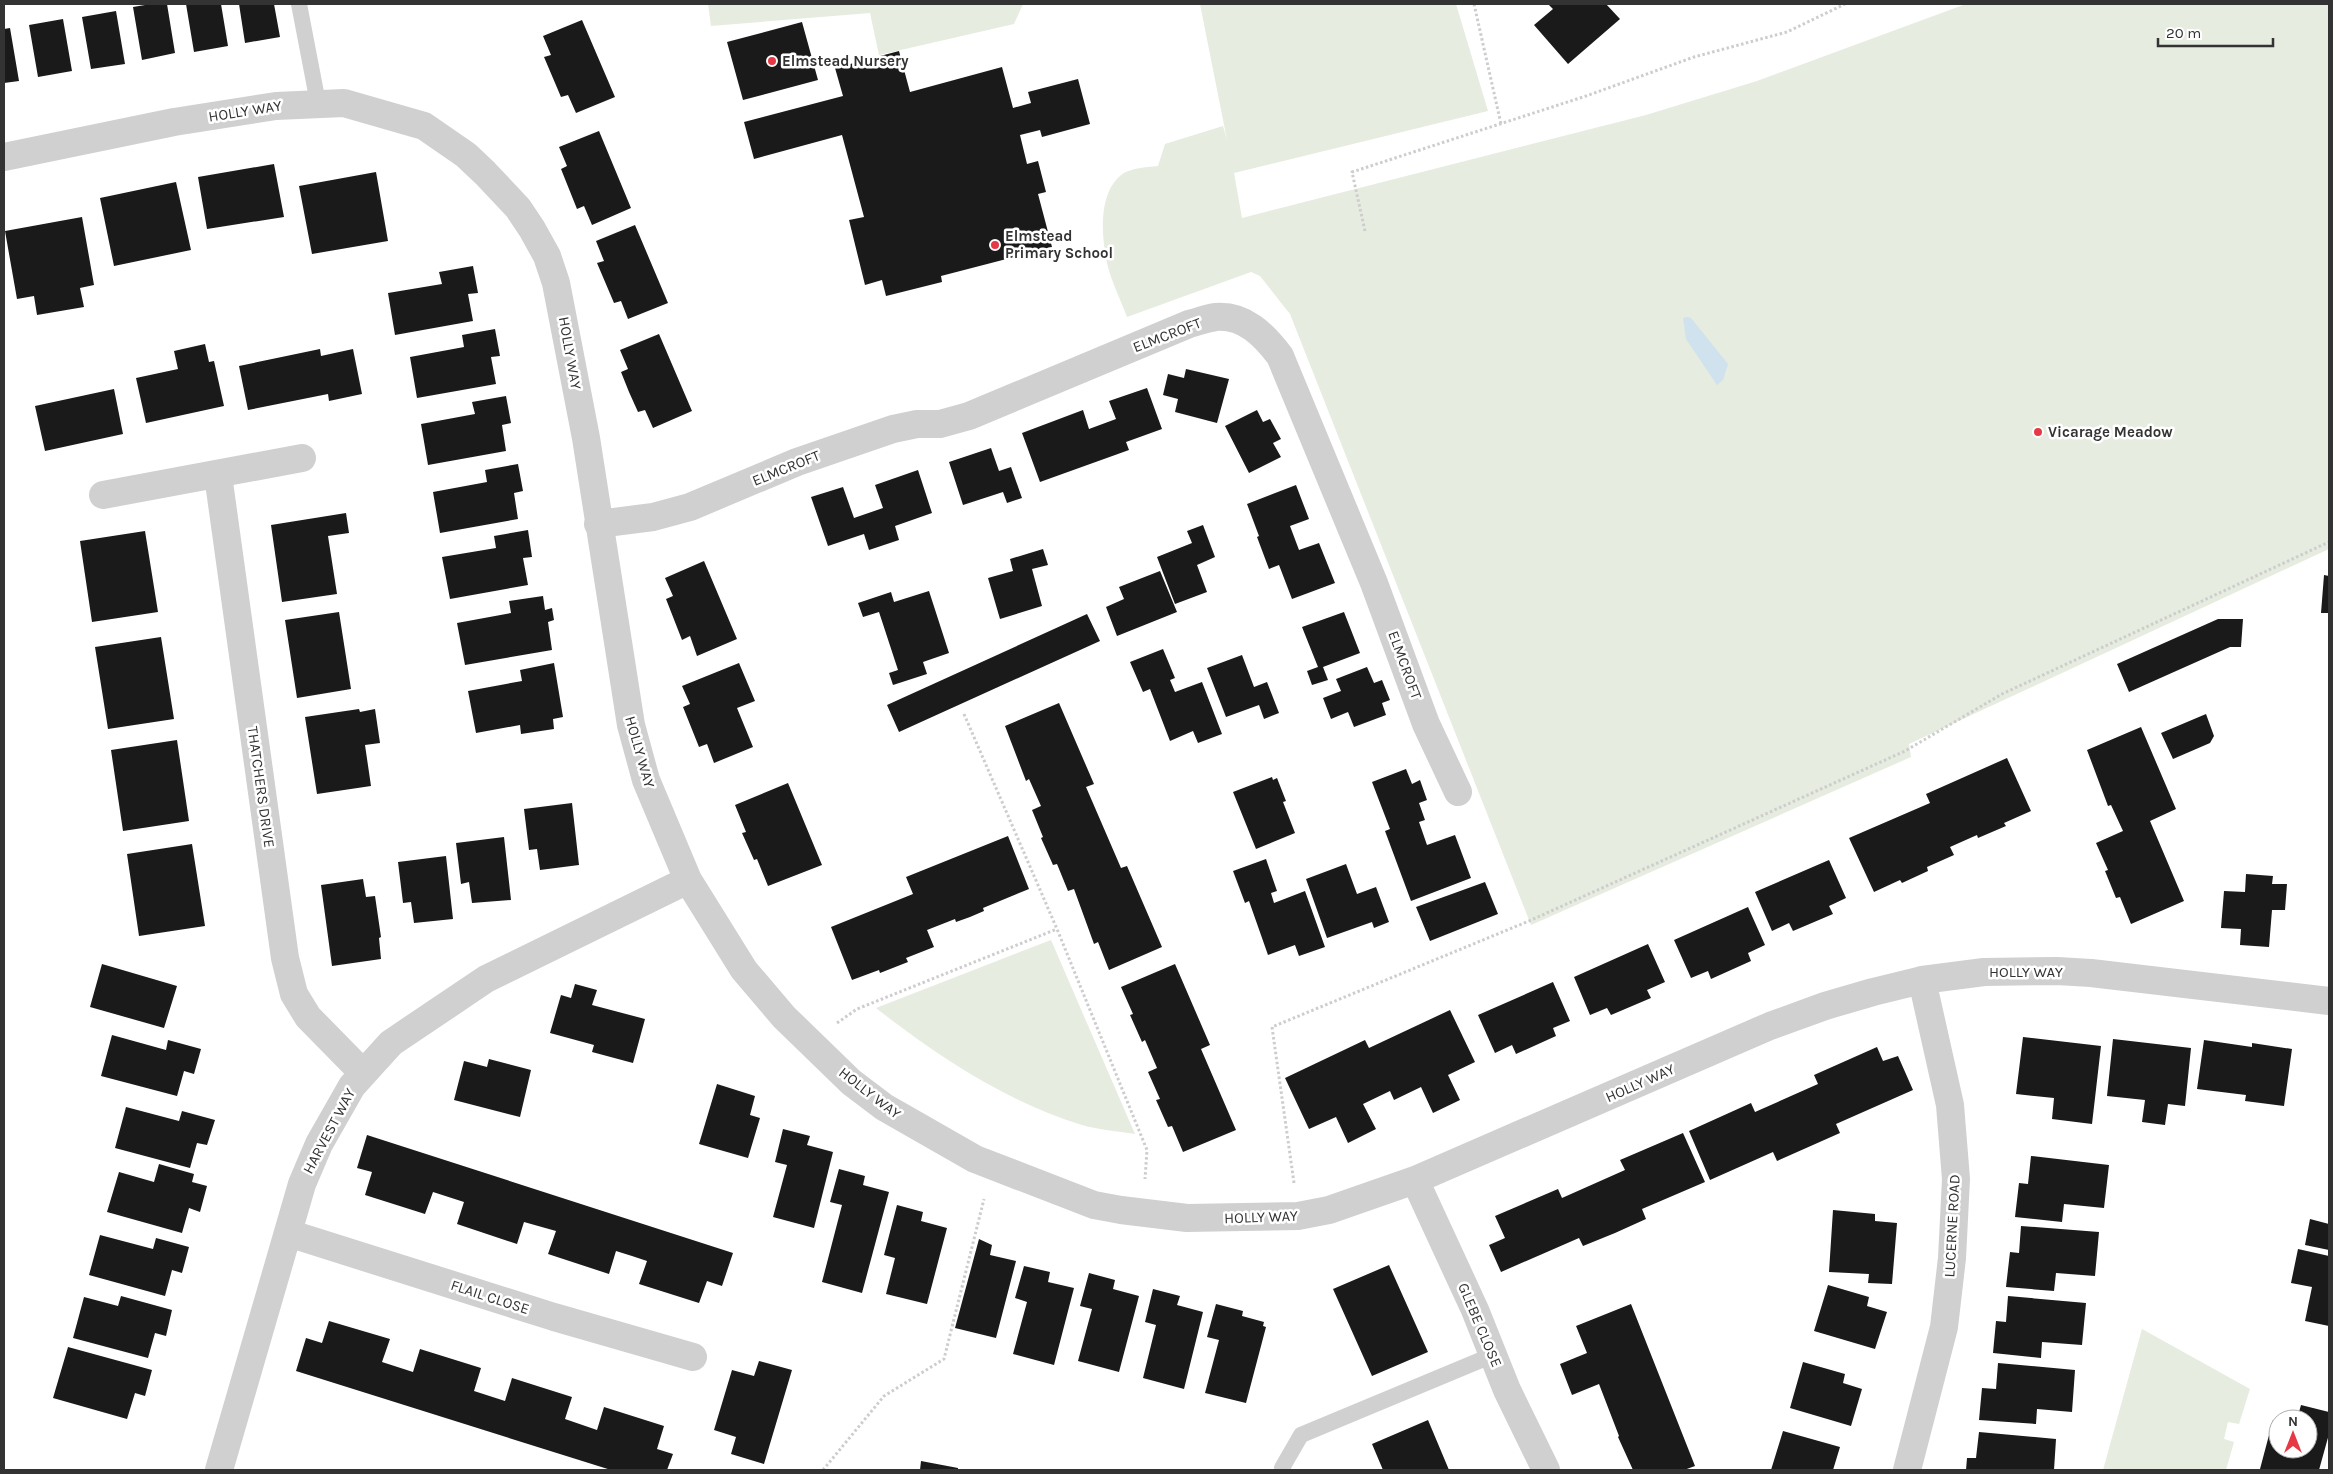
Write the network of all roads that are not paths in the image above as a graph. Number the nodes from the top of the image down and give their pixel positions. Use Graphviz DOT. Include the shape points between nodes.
graph roads {
  1 [pos="299,4"];
  2 [pos="318,102"];
  3 [pos="4,157"];
  4 [pos="302,458"];
  5 [pos="218,475"];
  6 [pos="103,495"];
  7 [pos="598,524"];
  8 [pos="1458,792"];
  9 [pos="688,880"];
  10 [pos="1922,980"];
  11 [pos="2329,1001"];
  12 [pos="363,1073"];
  13 [pos="1415,1180"];
  14 [pos="288,1233"];
  15 [pos="1493,1355"];
  16 [pos="693,1357"];
  17 [pos="1282,1468"];
  18 [pos="219,1470"];
  19 [pos="1546,1470"];
  20 [pos="1907,1470"];
  1 -- 2 [label="lane"];
  2 -- 3 [label="street, HOLLY WAY" via="174,122"];
  2 -- 7 [label="street, HOLLY WAY" via="344,102 424,126 466,155 518,208 547,256 559,297 586,438"];
  4 -- 5 [label="street"];
  5 -- 6 [label="street"];
  5 -- 12 [label="street, THATCHERS DRIVE" via="285,958 294,994 308,1017"];
  7 -- 8 [label="street, ELMCROFT" via="681,510 797,462 893,429 940,424 969,416 1189,324 1216,317 1242,320 1266,336 1280,356 1374,583 1426,724"];
  7 -- 9 [label="street, HOLLY WAY" via="631,725 646,780"];
  9 -- 12 [label="street, HARVEST WAY" via="486,979 391,1044"];
  9 -- 13 [label="street, HOLLY WAY" via="744,970 784,1017 851,1082 884,1107 948,1145 992,1166 1094,1205 1187,1218 1298,1216 1330,1210"];
  10 -- 11 [label="street, HOLLY WAY" via="1984,972 2057,971"];
  10 -- 13 [label="street, HOLLY WAY" via="1825,1006 1770,1026"];
  10 -- 20 [label="street, LUCERNE ROAD" via="1950,1105 1956,1187 1944,1327"];
  12 -- 14 [label="street, HARVEST WAY" via="348,1091 319,1144 302,1184"];
  13 -- 15 [label="street, GLEBE CLOSE"];
  14 -- 16 [label="street, FLAIL CLOSE"];
  14 -- 18 [label="street, HARVEST WAY"];
  15 -- 17 [label="lane" via="1302,1435"];
  15 -- 19 [label="street, GLEBE CLOSE"];
}
